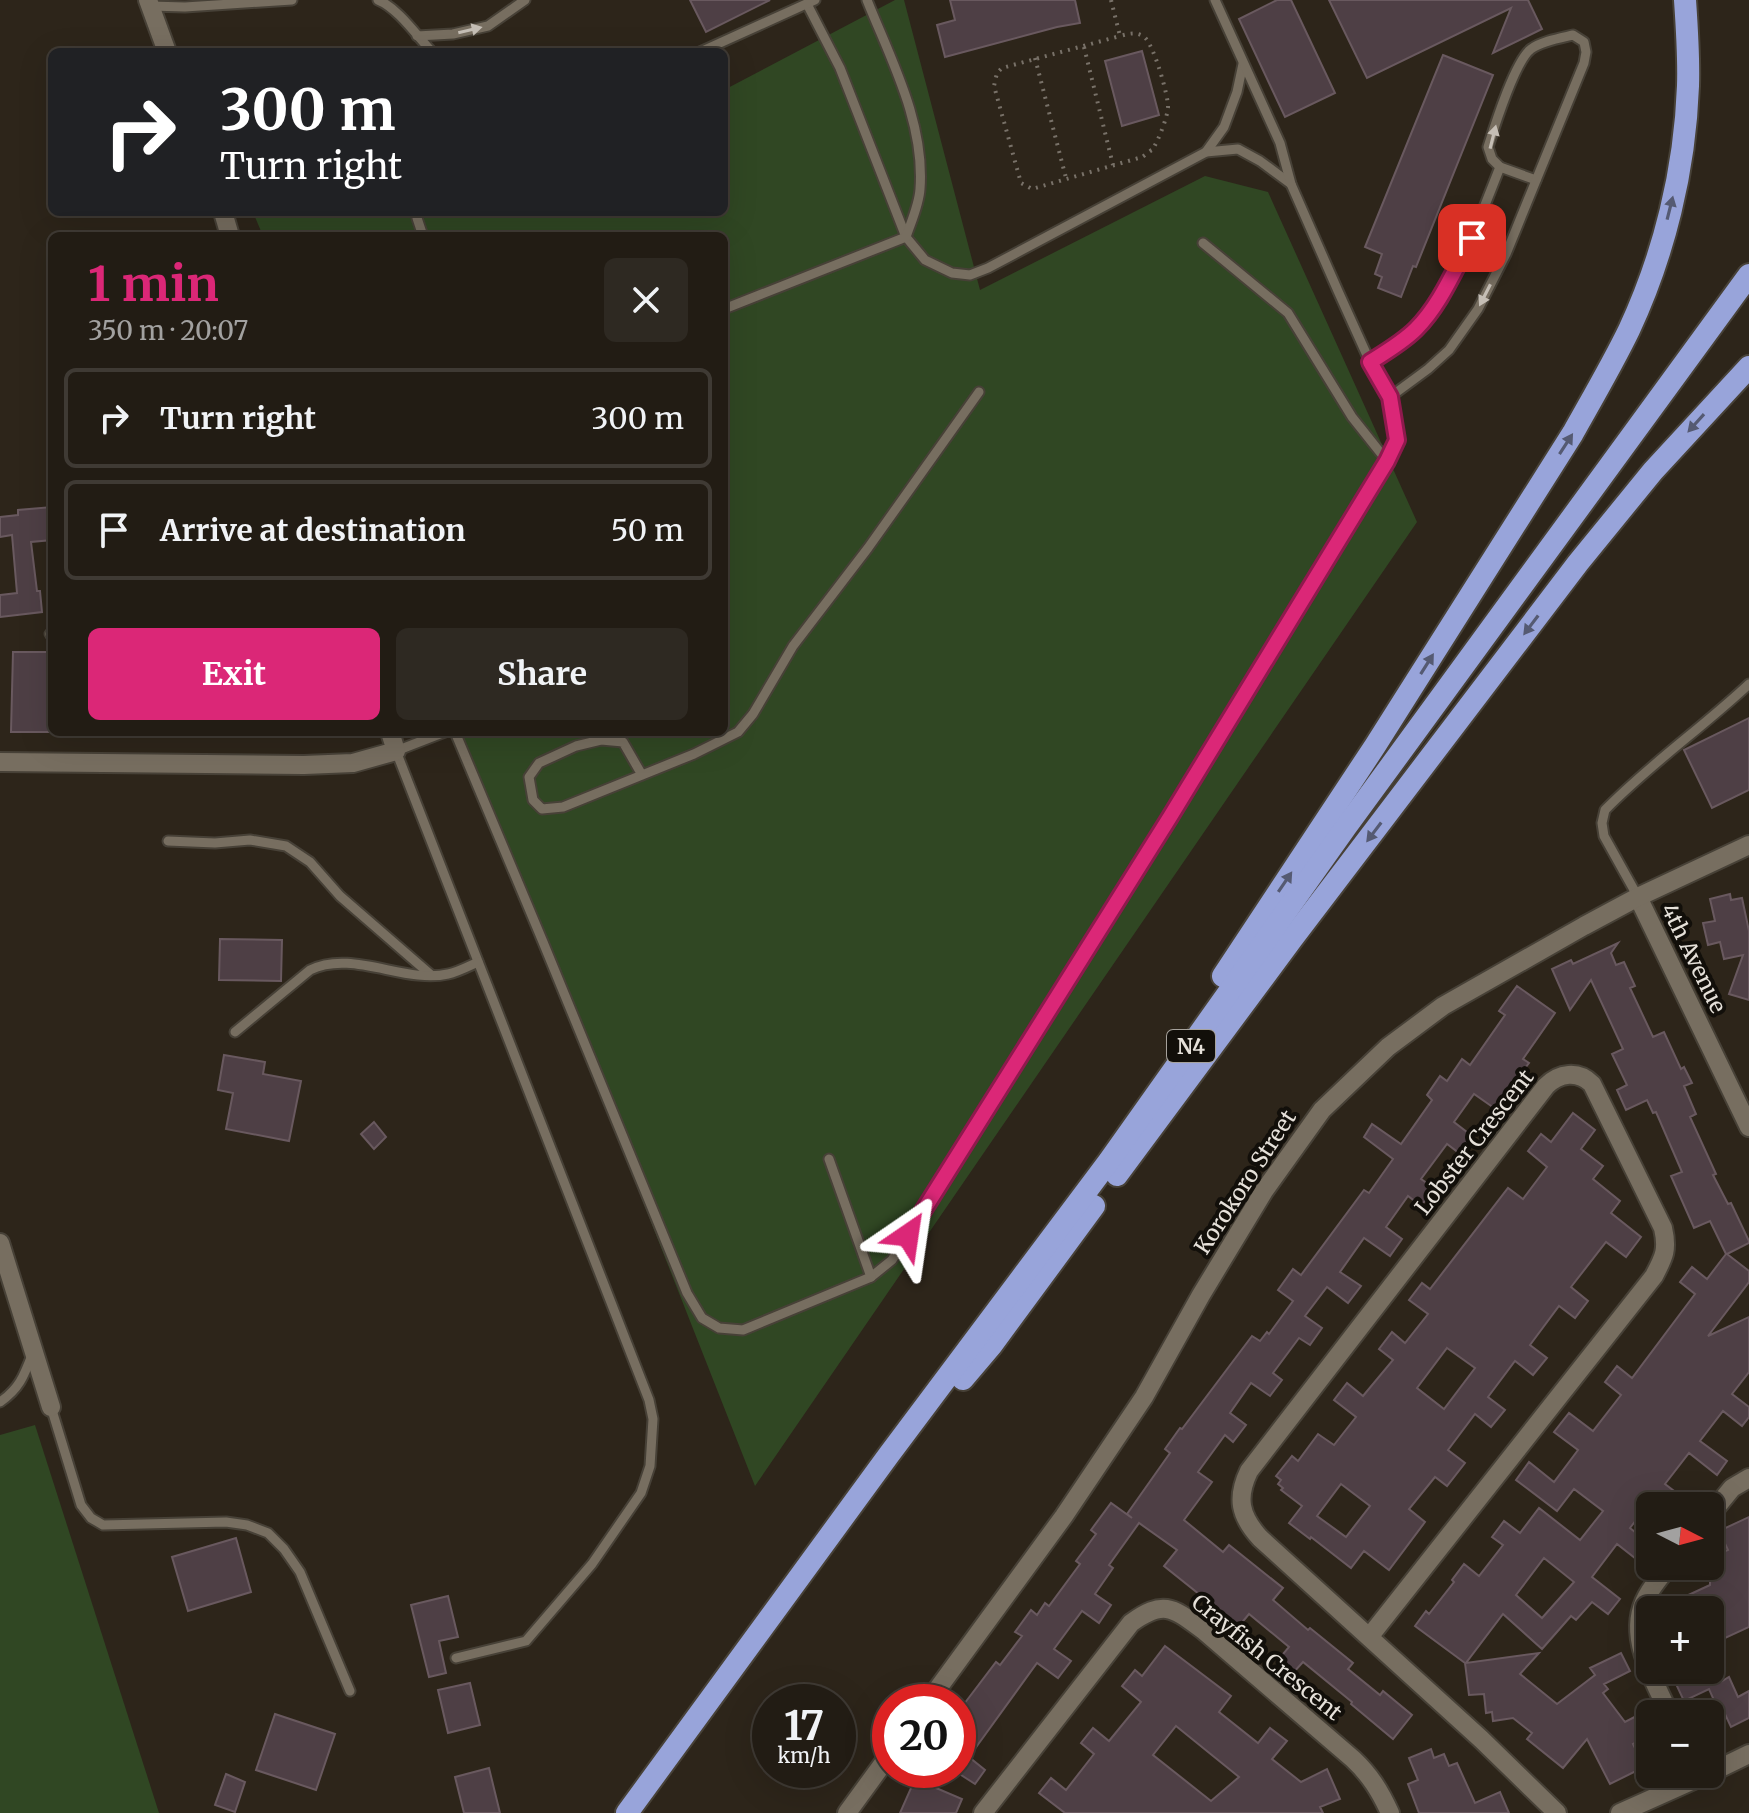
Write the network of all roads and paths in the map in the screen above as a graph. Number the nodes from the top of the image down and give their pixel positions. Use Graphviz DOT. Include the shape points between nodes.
graph roads {
  1 [pos="292,0"];
  2 [pos="378,0"];
  3 [pos="867,0"];
  4 [pos="1111,0"];
  5 [pos="1215,0"];
  6 [pos="1685,0"];
  7 [pos="811,2"];
  8 [pos="149,3"];
  9 [pos="521,3"];
  10 [pos="417,36"];
  11 [pos="1120,36"];
  12 [pos="1084,46"];
  13 [pos="166,48"];
  14 [pos="428,48"];
  15 [pos="709,48"];
  16 [pos="1035,58"];
  17 [pos="1243,64"];
  18 [pos="1206,152"];
  19 [pos="1113,165"];
  20 [pos="1500,167"];
  21 [pos="1066,178"];
  22 [pos="1536,180"];
  23 [pos="1291,184"];
  24 [pos="906,237"];
  25 [pos="1203,243"];
  26 [pos="1749,275"];
  27 [pos="728,307"];
  28 [pos="1370,362"];
  29 [pos="1749,367"];
  30 [pos="979,392"];
  31 [pos="1390,397"];
  32 [pos="1387,461"];
  33 [pos="1749,684"];
  34 [pos="391,736"];
  35 [pos="435,736"];
  36 [pos="457,736"];
  37 [pos="396,751"];
  38 [pos="0,762"];
  39 [pos="642,775"];
  40 [pos="168,841"];
  41 [pos="1749,845"];
  42 [pos="1638,897"];
  43 [pos="478,962"];
  44 [pos="431,975"];
  45 [pos="235,1032"];
  46 [pos="1749,1127"];
  47 [pos="829,1159"];
  48 [pos="1109,1161"];
  49 [pos="0,1243"];
  50 [pos="871,1277"];
  51 [pos="34,1352"];
  52 [pos="0,1402"];
  53 [pos="51,1407"];
  54 [pos="888,1456"];
  55 [pos="1749,1478"];
  56 [pos="1724,1498"];
  57 [pos="1659,1580"];
  58 [pos="1370,1636"];
  59 [pos="456,1658"];
  60 [pos="941,1684"];
  61 [pos="350,1691"];
  62 [pos="1662,1700"];
  63 [pos="1749,1754"];
  64 [pos="1724,1765"];
  65 [pos="872,1779"];
  66 [pos="1674,1788"];
  67 [pos="627,1813"];
  68 [pos="847,1813"];
  69 [pos="983,1813"];
  70 [pos="1390,1813"];
  71 [pos="1557,1813"];
  72 [pos="1620,1813"];
  1 -- 8 [label="lane" via="185,7"];
  2 -- 10 [label="lane"];
  3 -- 24 [label="lane" via="909,105 918,143 920,191"];
  4 -- 11 [label="path"];
  5 -- 17 [label="lane"];
  48 -- 6 [label="highway, one-way" via="1162,1067 1375,746 1573,433 1622,343 1653,269 1681,159 1688,87"];
  7 -- 15 [label="lane"];
  7 -- 24 [label="lane"];
  8 -- 13 [label="street"];
  10 -- 9 [label="lane, one-way" via="488,26"];
  10 -- 14 [label="lane"];
  11 -- 12 [label="path"];
  11 -- 19 [label="path" via="1135,33 1150,42 1168,107 1152,150"];
  12 -- 16 [label="path"];
  12 -- 19 [label="path"];
  16 -- 21 [label="path"];
  16 -- 21 [label="path" via="1002,68 994,86 1021,183 1032,189"];
  17 -- 18 [label="lane" via="1224,127"];
  17 -- 23 [label="lane" via="1280,143"];
  18 -- 23 [label="lane" via="1238,149"];
  18 -- 24 [label="lane" via="970,275 925,260"];
  19 -- 21 [label="path"];
  20 -- 22 [label="lane"];
  20 -- 22 [label="lane, one-way" via="1488,147 1521,59 1533,47 1573,35 1584,42 1584,63"];
  20 -- 28 [label="lane" via="1472,238 1433,308 1403,340"];
  22 -- 31 [label="lane, one-way" via="1478,309 1449,350"];
  23 -- 28 [label="lane"];
  24 -- 27 [label="lane"];
  25 -- 32 [label="lane" via="1288,313 1352,417"];
  26 -- 48 [label="highway, N4"];
  28 -- 31 [label="lane"];
  29 -- 54 [label="highway, one-way" via="1578,563 991,1346 926,1422"];
  30 -- 39 [label="lane" via="793,646 738,732"];
  31 -- 32 [label="lane" via="1397,440"];
  32 -- 50 [label="lane" via="892,1260"];
  33 -- 42 [label="lane" via="1605,810 1604,836"];
  34 -- 37 [label="street"];
  35 -- 37 [label="lane"];
  36 -- 50 [label="lane" via="687,1293 702,1318 719,1328 743,1330"];
  37 -- 38 [label="street" via="353,763 304,765"];
  37 -- 43 [label="lane"];
  39 -- 39 [label="lane" via="563,807 542,809 533,800 529,777 539,763 601,740 623,742"];
  40 -- 44 [label="lane" via="250,840 286,846"];
  41 -- 42 [label="street, Korokoro Street"];
  42 -- 46 [label="street, 4th Avenue"];
  42 -- 60 [label="street, Korokoro Street" via="1443,1006 1388,1047 1322,1110 1264,1191 1144,1397"];
  43 -- 44 [label="lane"];
  43 -- 59 [label="lane" via="649,1400 653,1444 641,1493 592,1564 526,1641"];
  44 -- 45 [label="lane" via="349,963 319,965"];
  47 -- 50 [label="lane"];
  48 -- 54 [label="highway, N4"];
  49 -- 51 [label="street"];
  51 -- 52 [label="lane" via="14,1393"];
  51 -- 53 [label="street"];
  53 -- 61 [label="lane" via="81,1505 103,1525 226,1522 268,1533 300,1572"];
  54 -- 67 [label="highway, N4"];
  55 -- 56 [label="street"];
  57 -- 62 [label="street" via="1639,1617 1643,1658"];
  58 -- 58 [label="street, Lobster Crescent" via="1250,1527 1241,1509 1244,1483 1546,1086 1567,1074 1586,1078 1663,1228 1664,1258"];
  58 -- 71 [label="street, Lobster Crescent"];
  63 -- 64 [label="street"];
  65 -- 68 [label="street"];
  66 -- 72 [label="street"];
  69 -- 70 [label="street, Crayfish Crescent" via="1118,1637 1156,1608 1169,1608 1203,1630 1353,1759 1370,1776"];
}
